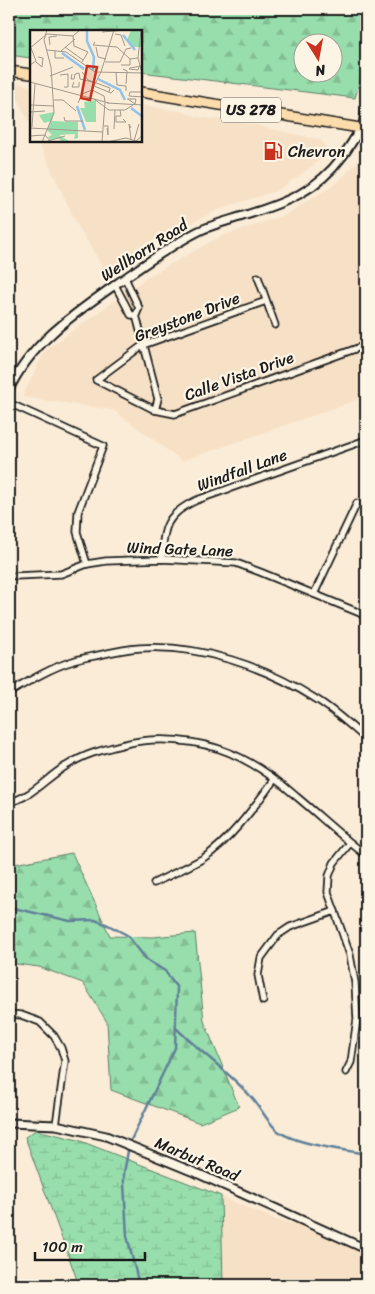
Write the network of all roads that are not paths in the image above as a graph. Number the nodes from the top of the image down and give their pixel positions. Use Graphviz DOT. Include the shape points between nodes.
graph roads {
  1 [pos="9,71"];
  2 [pos="30,74"];
  3 [pos="142,92"];
  4 [pos="366,105"];
  5 [pos="363,129"];
  6 [pos="258,277"];
  7 [pos="125,278"];
  8 [pos="115,285"];
  9 [pos="266,301"];
  10 [pos="136,315"];
  11 [pos="275,325"];
  12 [pos="143,345"];
  13 [pos="366,345"];
  14 [pos="96,380"];
  15 [pos="9,390"];
  16 [pos="9,403"];
  17 [pos="155,410"];
  18 [pos="366,440"];
  19 [pos="357,503"];
  20 [pos="162,559"];
  21 [pos="87,564"];
  22 [pos="15,576"];
  23 [pos="314,594"];
  24 [pos="366,618"];
  25 [pos="9,693"];
  26 [pos="366,739"];
  27 [pos="274,780"];
  28 [pos="9,802"];
  29 [pos="350,843"];
  30 [pos="366,855"];
  31 [pos="154,883"];
  32 [pos="336,911"];
  33 [pos="263,1000"];
  34 [pos="9,1014"];
  35 [pos="346,1072"];
  36 [pos="9,1123"];
  37 [pos="56,1125"];
  38 [pos="366,1249"];
  1 -- 2 [label="main road"];
  3 -- 5 [label="main road, US 278"];
  4 -- 5 [label="street"];
  5 -- 7 [label="street, Wellborn Road" via="331,170 308,190 277,205 201,230"];
  6 -- 9 [label="street"];
  7 -- 8 [label="street, Wellborn Road"];
  7 -- 10 [label="street" via="139,308"];
  8 -- 10 [label="street" via="131,315"];
  8 -- 15 [label="street, Wellborn Road" via="47,336"];
  9 -- 11 [label="street"];
  9 -- 12 [label="street, Greystone Drive"];
  10 -- 12 [label="street"];
  12 -- 14 [label="street, Greystone Drive"];
  12 -- 17 [label="street" via="158,399"];
  13 -- 17 [label="street, Calle Vista Drive" via="175,414"];
  14 -- 17 [label="street, Calle Vista Drive"];
  16 -- 21 [label="street" via="103,446 78,512 77,532"];
  18 -- 20 [label="street, Windfall Lane" via="184,506 166,525"];
  19 -- 23 [label="street"];
  20 -- 21 [label="street, Wind Gate Lane"];
  20 -- 23 [label="street, Wind Gate Lane" via="236,563"];
  21 -- 22 [label="street, Wind Gate Lane" via="61,574"];
  23 -- 24 [label="street, Wind Gate Lane"];
  25 -- 26 [label="street" via="73,661 140,648 182,650 221,657 280,680 316,699"];
  27 -- 28 [label="street" via="239,757 214,748 191,742 141,741 88,755"];
  27 -- 29 [label="street"];
  27 -- 31 [label="street" via="250,812 217,846 203,858"];
  29 -- 30 [label="street"];
  29 -- 32 [label="street" via="334,862 329,876 328,892"];
  32 -- 33 [label="street" via="290,927 278,935 261,958 258,975"];
  32 -- 35 [label="street" via="356,983 358,1018 351,1062"];
  34 -- 37 [label="street" via="40,1022 61,1048 65,1061"];
  36 -- 37 [label="street, Marbut Road"];
  37 -- 38 [label="street, Marbut Road" via="106,1136 131,1146"];
}
